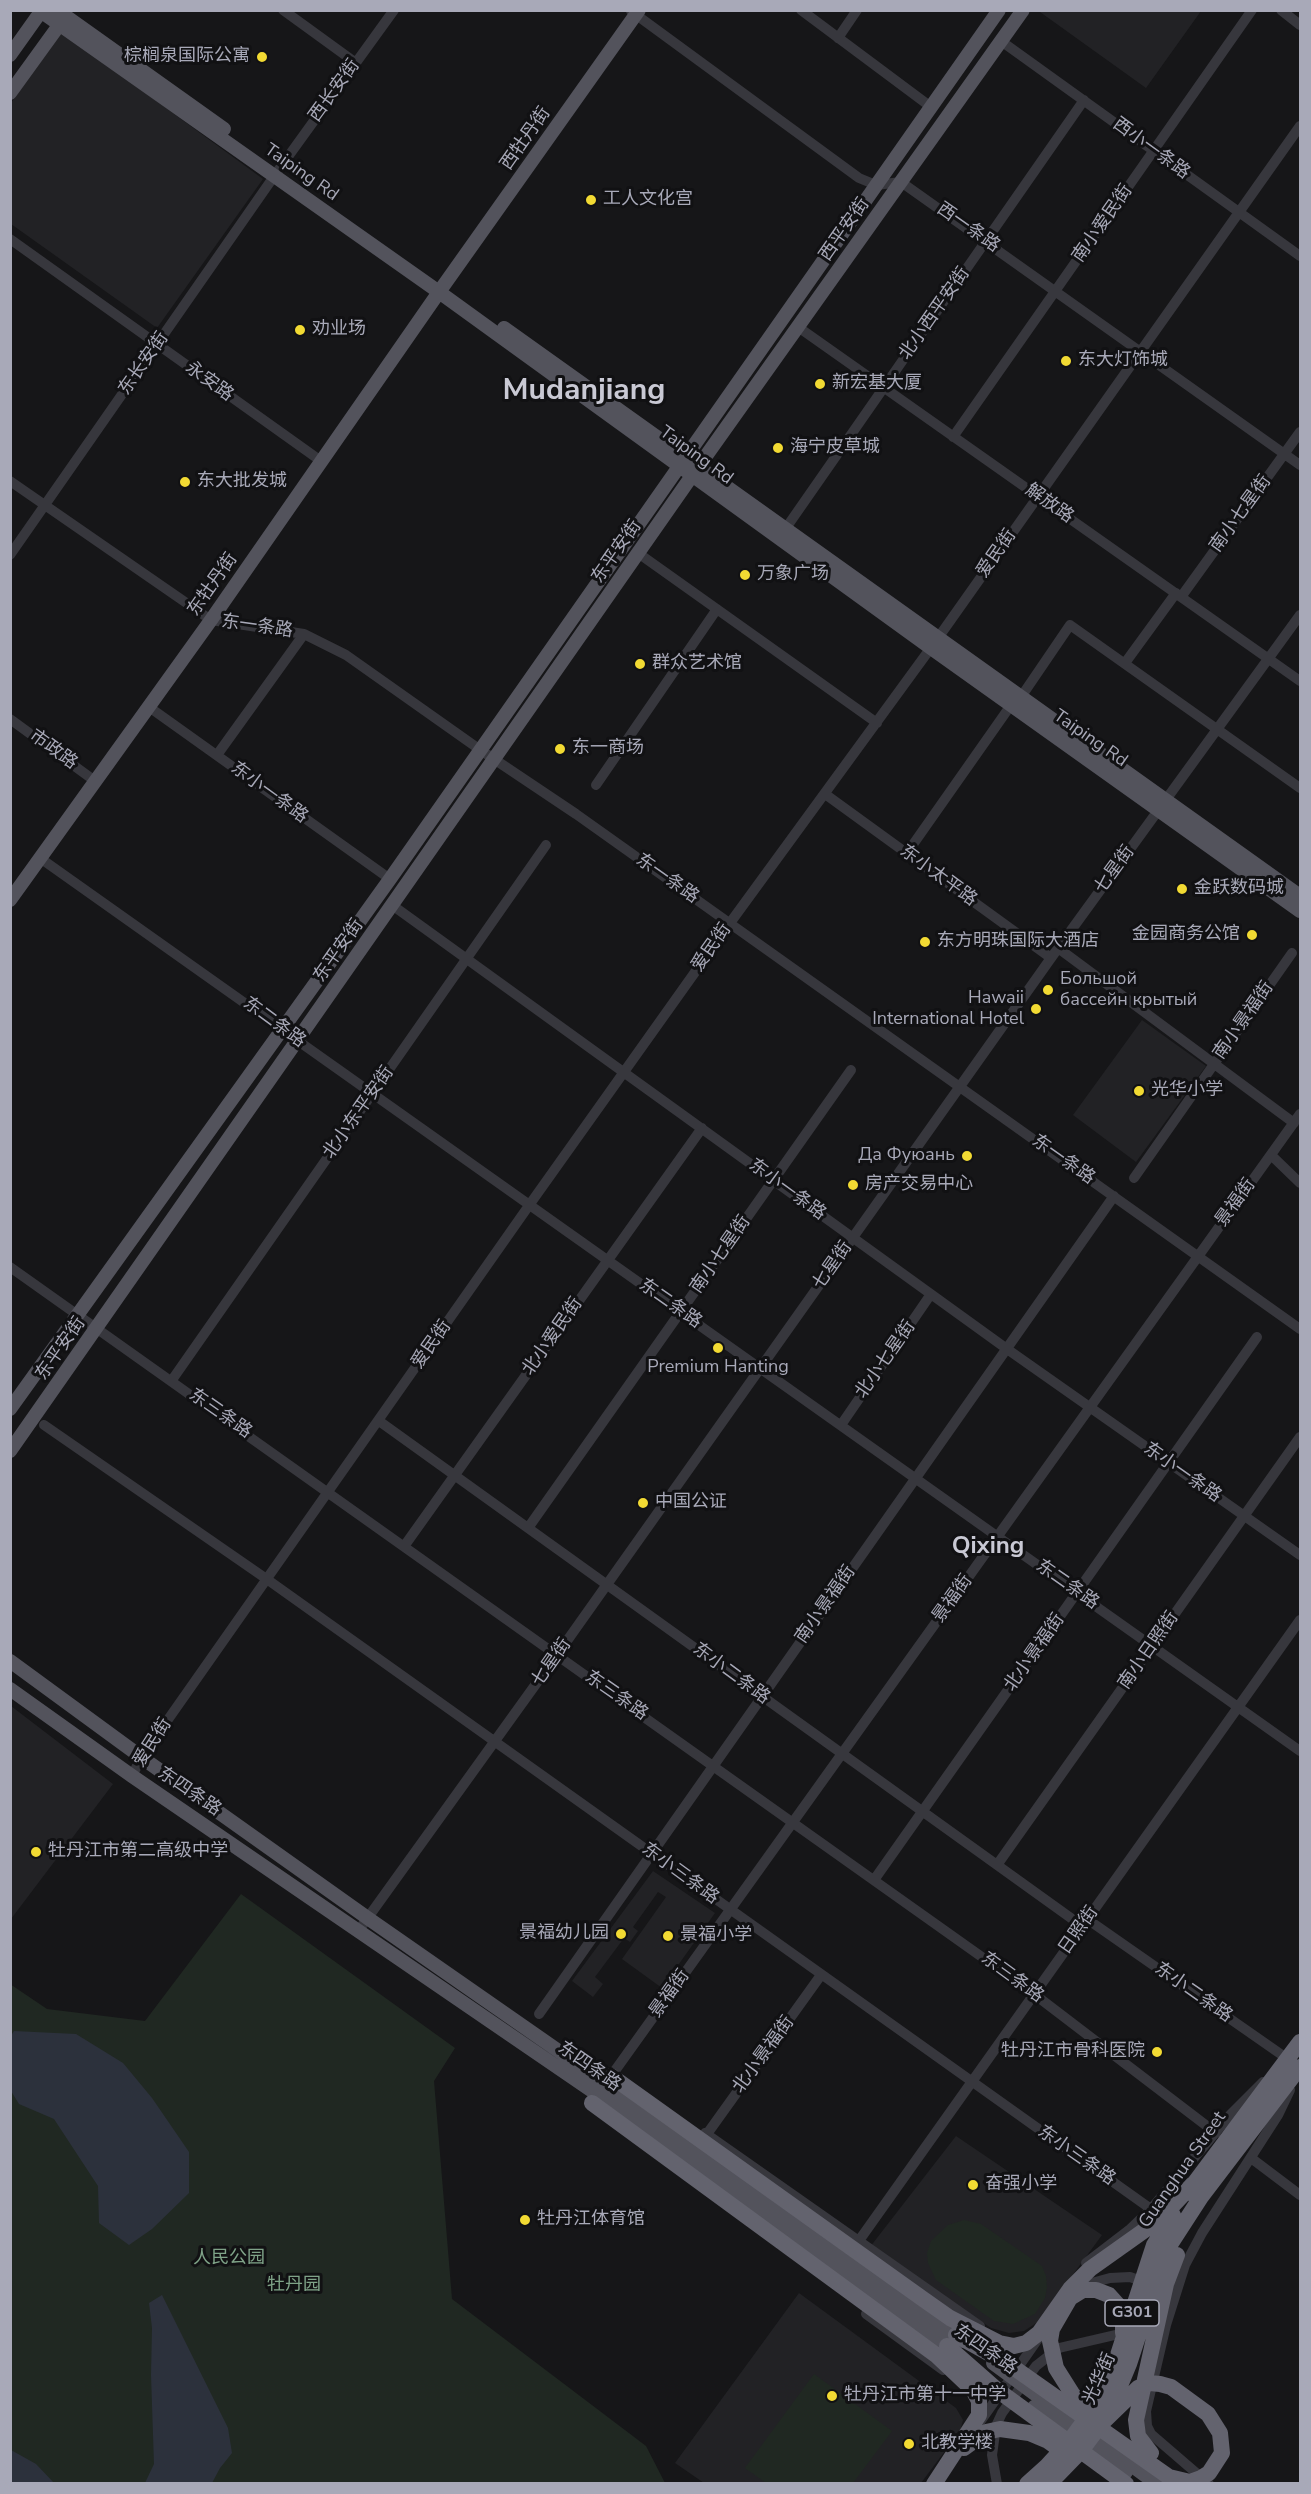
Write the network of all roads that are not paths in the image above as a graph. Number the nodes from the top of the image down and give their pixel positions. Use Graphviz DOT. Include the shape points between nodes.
graph roads {
  1 [pos="283,10"];
  2 [pos="394,10"];
  3 [pos="801,10"];
  4 [pos="857,10"];
  5 [pos="999,10"];
  6 [pos="1023,10"];
  7 [pos="1252,10"];
  8 [pos="1281,10"];
  9 [pos="41,11"];
  10 [pos="636,12"];
  11 [pos="63,16"];
  12 [pos="1300,25"];
  13 [pos="838,38"];
  14 [pos="1001,41"];
  15 [pos="10,55"];
  16 [pos="356,63"];
  17 [pos="10,93"];
  18 [pos="1084,100"];
  19 [pos="931,107"];
  20 [pos="1300,126"];
  21 [pos="1154,151"];
  22 [pos="277,172"];
  23 [pos="901,182"];
  24 [pos="876,185"];
  25 [pos="1239,212"];
  26 [pos="10,239"];
  27 [pos="986,241"];
  28 [pos="1300,256"];
  29 [pos="441,288"];
  30 [pos="1056,290"];
  31 [pos="798,327"];
  32 [pos="158,344"];
  33 [pos="1141,351"];
  34 [pos="883,388"];
  35 [pos="1300,432"];
  36 [pos="952,437"];
  37 [pos="1285,453"];
  38 [pos="321,461"];
  39 [pos="682,461"];
  40 [pos="1300,465"];
  41 [pos="695,471"];
  42 [pos="10,481"];
  43 [pos="1038,496"];
  44 [pos="45,505"];
  45 [pos="786,528"];
  46 [pos="638,553"];
  47 [pos="10,555"];
  48 [pos="1178,595"];
  49 [pos="717,609"];
  50 [pos="1300,615"];
  51 [pos="211,620"];
  52 [pos="304,633"];
  53 [pos="935,643"];
  54 [pos="1269,659"];
  55 [pos="1125,663"];
  56 [pos="1300,681"];
  57 [pos="1016,701"];
  58 [pos="149,706"];
  59 [pos="10,719"];
  60 [pos="877,723"];
  61 [pos="1218,729"];
  62 [pos="479,749"];
  63 [pos="217,755"];
  64 [pos="495,759"];
  65 [pos="95,781"];
  66 [pos="596,786"];
  67 [pos="1300,788"];
  68 [pos="825,794"];
  69 [pos="1161,805"];
  70 [pos="546,846"];
  71 [pos="907,853"];
  72 [pos="40,858"];
  73 [pos="390,879"];
  74 [pos="1300,896"];
  75 [pos="10,900"];
  76 [pos="392,905"];
  77 [pos="1300,911"];
  78 [pos="730,923"];
  79 [pos="1058,948"];
  80 [pos="1292,953"];
  81 [pos="1051,958"];
  82 [pos="467,959"];
  83 [pos="281,1028"];
  84 [pos="298,1040"];
  85 [pos="1214,1064"];
  86 [pos="851,1070"];
  87 [pos="624,1072"];
  88 [pos="960,1087"];
  89 [pos="373,1093"];
  90 [pos="1297,1119"];
  91 [pos="702,1128"];
  92 [pos="1271,1155"];
  93 [pos="1134,1178"];
  94 [pos="774,1180"];
  95 [pos="1300,1183"];
  96 [pos="1114,1196"];
  97 [pos="530,1204"];
  98 [pos="852,1237"];
  99 [pos="1198,1256"];
  100 [pos="608,1260"];
  101 [pos="10,1267"];
  102 [pos="931,1294"];
  103 [pos="681,1312"];
  104 [pos="78,1314"];
  105 [pos="98,1327"];
  106 [pos="1300,1329"];
  107 [pos="1257,1337"];
  108 [pos="1007,1349"];
  109 [pos="761,1369"];
  110 [pos="172,1380"];
  111 [pos="1090,1408"];
  112 [pos="10,1409"];
  113 [pos="379,1421"];
  114 [pos="44,1425"];
  115 [pos="841,1425"];
  116 [pos="1300,1437"];
  117 [pos="10,1451"];
  118 [pos="1168,1463"];
  119 [pos="454,1476"];
  120 [pos="916,1478"];
  121 [pos="330,1492"];
  122 [pos="1244,1516"];
  123 [pos="528,1528"];
  124 [pos="998,1536"];
  125 [pos="405,1545"];
  126 [pos="1300,1556"];
  127 [pos="268,1580"];
  128 [pos="607,1585"];
  129 [pos="1077,1592"];
  130 [pos="1300,1620"];
  131 [pos="1152,1646"];
  132 [pos="558,1654"];
  133 [pos="10,1661"];
  134 [pos="10,1689"];
  135 [pos="762,1696"];
  136 [pos="1239,1707"];
  137 [pos="495,1742"];
  138 [pos="1300,1751"];
  139 [pos="842,1754"];
  140 [pos="141,1758"];
  141 [pos="714,1765"];
  142 [pos="132,1776"];
  143 [pos="922,1811"];
  144 [pos="794,1822"];
  145 [pos="651,1854"];
  146 [pos="997,1865"];
  147 [pos="874,1880"];
  148 [pos="730,1910"];
  149 [pos="1085,1922"];
  150 [pos="364,1925"];
  151 [pos="821,1975"];
  152 [pos="1034,1994"];
  153 [pos="539,2014"];
  154 [pos="1300,2042"];
  155 [pos="1296,2065"];
  156 [pos="971,2082"];
  157 [pos="602,2090"];
  158 [pos="665,2134"];
  159 [pos="706,2134"];
  160 [pos="1234,2143"];
  161 [pos="1193,2184"];
  162 [pos="1300,2195"];
  163 [pos="1151,2209"];
  164 [pos="858,2242"];
  165 [pos="1075,2288"];
  166 [pos="1175,2294"];
  167 [pos="1061,2298"];
  168 [pos="1166,2325"];
  169 [pos="1123,2339"];
  170 [pos="952,2341"];
  171 [pos="1102,2422"];
  172 [pos="1081,2451"];
  173 [pos="1151,2452"];
  174 [pos="938,2483"];
  175 [pos="997,2484"];
  176 [pos="1027,2484"];
  177 [pos="1049,2484"];
  178 [pos="1063,2484"];
  179 [pos="1107,2484"];
  180 [pos="1126,2484"];
  181 [pos="1142,2484"];
  182 [pos="1157,2484"];
  183 [pos="1191,2484"];
  184 [pos="1209,2484"];
  1 -- 16 [label="street"];
  2 -- 16 [label="street, 西长安街"];
  3 -- 13 [label="street"];
  4 -- 13 [label="street"];
  5 -- 19 [label="main road, 西平安街"];
  6 -- 14 [label="main road, 西平安街"];
  7 -- 21 [label="street, 南小爱民街"];
  8 -- 12 [label="street"];
  9 -- 11 [label="main road, Taiping Rd"];
  9 -- 15 [label="main road"];
  10 -- 24 [label="street" via="859,178"];
  10 -- 29 [label="main road, 西牡丹街"];
  11 -- 17 [label="main road"];
  11 -- 22 [label="main road, Taiping Rd"];
  13 -- 19 [label="street"];
  14 -- 18 [label="street, 西小一条路"];
  14 -- 23 [label="main road, 西平安街"];
  16 -- 22 [label="street, 西长安街"];
  18 -- 21 [label="street, 西小一条路"];
  18 -- 27 [label="street, 北小西平安街"];
  19 -- 24 [label="main road, 西平安街"];
  20 -- 25 [label="street, 爱民街"];
  21 -- 25 [label="street, 西小一条路"];
  21 -- 30 [label="street, 南小爱民街"];
  22 -- 29 [label="main road, Taiping Rd"];
  22 -- 32 [label="street, 东长安街"];
  23 -- 24 [label="street"];
  23 -- 27 [label="street, 西一条路"];
  23 -- 31 [label="main road, 西平安街"];
  24 -- 39 [label="main road, 西平安街"];
  25 -- 28 [label="street, 西小一条路"];
  25 -- 33 [label="street, 爱民街"];
  26 -- 32 [label="street, 永安路"];
  27 -- 30 [label="street, 西一条路"];
  27 -- 34 [label="street, 北小西平安街"];
  29 -- 38 [label="main road, 东牡丹街"];
  29 -- 39 [label="main road, Taiping Rd"];
  30 -- 33 [label="street, 西一条路"];
  30 -- 36 [label="street, 南小爱民街"];
  31 -- 34 [label="street, 解放路"];
  31 -- 41 [label="main road, 西平安街"];
  32 -- 38 [label="street, 永安路"];
  32 -- 44 [label="street, 东长安街"];
  33 -- 37 [label="street, 西一条路"];
  33 -- 43 [label="street, 爱民街"];
  34 -- 36 [label="street, 解放路"];
  34 -- 45 [label="street, 北小西平安街"];
  35 -- 37 [label="street, 南小七星街"];
  36 -- 43 [label="street, 解放路"];
  37 -- 40 [label="street, 西一条路"];
  37 -- 48 [label="street, 南小七星街"];
  38 -- 51 [label="main road, 东牡丹街"];
  39 -- 41 [label="main road, Taiping Rd"];
  39 -- 62 [label="main road, 东平安街"];
  41 -- 45 [label="main road, Taiping Rd"];
  41 -- 46 [label="main road, 东平安街"];
  41 -- 53 [label="main road, Taiping Rd"];
  42 -- 44 [label="street, 东一条路"];
  43 -- 48 [label="street, 解放路"];
  43 -- 53 [label="street, 爱民街"];
  44 -- 47 [label="street, 东长安街"];
  44 -- 51 [label="street, 东一条路"];
  45 -- 53 [label="main road, Taiping Rd"];
  46 -- 49 [label="street"];
  46 -- 64 [label="main road, 东平安街"];
  48 -- 54 [label="street, 解放路"];
  48 -- 55 [label="street, 南小七星街"];
  49 -- 60 [label="street"];
  49 -- 66 [label="street"];
  50 -- 54 [label="street, 七星街"];
  51 -- 52 [label="street, 东一条路"];
  51 -- 58 [label="main road, 东牡丹街"];
  52 -- 62 [label="street, 东一条路" via="346,655"];
  52 -- 63 [label="street"];
  53 -- 57 [label="main road, Taiping Rd"];
  53 -- 60 [label="street, 爱民街"];
  54 -- 56 [label="street, 解放路"];
  54 -- 61 [label="street, 七星街"];
  55 -- 57 [label="street" via="1070,625"];
  55 -- 61 [label="street"];
  57 -- 69 [label="main road, Taiping Rd"];
  57 -- 71 [label="street"];
  58 -- 63 [label="street, 东小一条路"];
  58 -- 65 [label="main road, 东牡丹街"];
  59 -- 65 [label="street, 市政路"];
  60 -- 68 [label="street, 爱民街"];
  61 -- 67 [label="street"];
  61 -- 69 [label="street, 七星街"];
  62 -- 64 [label="street, 东一条路"];
  62 -- 73 [label="main road, 东平安街"];
  63 -- 73 [label="street, 东小一条路"];
  64 -- 76 [label="main road, 东平安街"];
  64 -- 78 [label="street, 东一条路"];
  65 -- 72 [label="main road, 东牡丹街"];
  68 -- 71 [label="street, 东小太平路"];
  68 -- 78 [label="street, 爱民街"];
  69 -- 74 [label="main road, Taiping Rd"];
  69 -- 77 [label="main road, Taiping Rd"];
  69 -- 79 [label="street, 七星街"];
  70 -- 82 [label="street, 北小东平安街"];
  71 -- 81 [label="street, 东小太平路"];
  72 -- 75 [label="main road, 东牡丹街"];
  72 -- 83 [label="street, 东二条路"];
  73 -- 83 [label="main road, 东平安街"];
  76 -- 82 [label="street, 东小一条路"];
  76 -- 84 [label="main road, 东平安街"];
  78 -- 87 [label="street, 爱民街"];
  78 -- 88 [label="street, 东一条路"];
  79 -- 81 [label="street, 七星街"];
  79 -- 85 [label="street"];
  80 -- 85 [label="street, 南小景福街"];
  81 -- 88 [label="street, 七星街"];
  82 -- 87 [label="street, 东小一条路"];
  82 -- 89 [label="street, 北小东平安街"];
  83 -- 84 [label="street, 东二条路"];
  83 -- 104 [label="main road, 东平安街"];
  84 -- 89 [label="street, 东二条路"];
  84 -- 105 [label="main road, 东平安街"];
  85 -- 90 [label="street"];
  85 -- 93 [label="street, 南小景福街"];
  86 -- 94 [label="street, 南小七星街"];
  87 -- 91 [label="street, 东小一条路"];
  87 -- 97 [label="street, 爱民街"];
  88 -- 96 [label="street, 东一条路"];
  88 -- 98 [label="street, 七星街"];
  89 -- 97 [label="street, 东二条路"];
  89 -- 110 [label="street, 北小东平安街"];
  90 -- 92 [label="street, 景福街"];
  91 -- 94 [label="street, 东小一条路"];
  91 -- 100 [label="street, 北小爱民街"];
  92 -- 95 [label="street"];
  92 -- 99 [label="street, 景福街"];
  94 -- 98 [label="street, 东小一条路"];
  94 -- 103 [label="street, 南小七星街"];
  96 -- 99 [label="street, 东一条路"];
  96 -- 108 [label="street, 南小景福街"];
  97 -- 100 [label="street, 东二条路"];
  97 -- 113 [label="street, 爱民街"];
  98 -- 102 [label="street, 东小一条路"];
  98 -- 109 [label="street, 七星街"];
  99 -- 106 [label="street, 东一条路"];
  99 -- 111 [label="street, 景福街"];
  100 -- 103 [label="street, 东二条路"];
  100 -- 119 [label="street, 北小爱民街"];
  101 -- 104 [label="street, 东三条路"];
  102 -- 108 [label="street, 东小一条路"];
  102 -- 115 [label="street, 北小七星街"];
  103 -- 109 [label="street, 东二条路"];
  103 -- 123 [label="street, 南小七星街"];
  104 -- 105 [label="street, 东三条路"];
  104 -- 112 [label="main road, 东平安街"];
  105 -- 110 [label="street, 东三条路"];
  105 -- 117 [label="main road, 东平安街"];
  107 -- 118 [label="street, 北小景福街"];
  108 -- 111 [label="street, 东小一条路"];
  108 -- 120 [label="street, 南小景福街"];
  109 -- 115 [label="street, 东二条路"];
  109 -- 128 [label="street, 七星街"];
  110 -- 121 [label="street, 东三条路"];
  111 -- 118 [label="street, 东小一条路"];
  111 -- 124 [label="street, 景福街"];
  113 -- 119 [label="street, 东小二条路"];
  113 -- 121 [label="street, 爱民街"];
  114 -- 127 [label="street, 东小三条路"];
  115 -- 120 [label="street, 东二条路"];
  116 -- 122 [label="street, 南小日照街"];
  118 -- 122 [label="street, 东小一条路"];
  118 -- 129 [label="street, 北小景福街"];
  119 -- 123 [label="street, 东小二条路"];
  119 -- 125 [label="street, 北小爱民街"];
  120 -- 124 [label="street, 东二条路"];
  120 -- 135 [label="street, 南小景福街"];
  121 -- 125 [label="street, 东三条路"];
  121 -- 127 [label="street, 爱民街"];
  122 -- 126 [label="street, 东小一条路"];
  122 -- 131 [label="street, 南小日照街"];
  123 -- 128 [label="street, 东小二条路"];
  124 -- 129 [label="street, 东二条路"];
  124 -- 139 [label="street, 景福街"];
  125 -- 132 [label="street, 东三条路"];
  127 -- 137 [label="street, 东小三条路"];
  127 -- 140 [label="street, 爱民街"];
  128 -- 132 [label="street, 七星街"];
  128 -- 135 [label="street, 东小二条路"];
  129 -- 131 [label="street, 东二条路"];
  129 -- 143 [label="street, 北小景福街"];
  130 -- 136 [label="street, 日照街"];
  131 -- 136 [label="street, 东二条路"];
  131 -- 146 [label="street, 南小日照街"];
  132 -- 137 [label="street, 七星街"];
  132 -- 141 [label="street, 东三条路"];
  133 -- 140 [label="main road"];
  134 -- 142 [label="main road, 东四条路"];
  135 -- 139 [label="street, 东小二条路"];
  135 -- 141 [label="street, 南小景福街"];
  136 -- 138 [label="street, 东二条路"];
  136 -- 149 [label="street, 日照街"];
  137 -- 145 [label="street, 东小三条路"];
  137 -- 150 [label="street, 七星街"];
  139 -- 143 [label="street, 东小二条路"];
  139 -- 144 [label="street, 景福街"];
  140 -- 142 [label="street, 爱民街"];
  140 -- 150 [label="main road"];
  141 -- 144 [label="street, 东三条路"];
  141 -- 145 [label="street, 南小景福街"];
  142 -- 150 [label="main road, 东四条路"];
  143 -- 146 [label="street, 东小二条路"];
  143 -- 147 [label="street, 北小景福街"];
  144 -- 147 [label="street, 东三条路"];
  144 -- 148 [label="street, 景福街"];
  145 -- 148 [label="street, 东小三条路"];
  145 -- 153 [label="street, 南小景福街"];
  146 -- 149 [label="street, 东小二条路"];
  147 -- 152 [label="street, 东三条路"];
  148 -- 151 [label="street, 东小三条路"];
  148 -- 157 [label="street, 景福街"];
  149 -- 152 [label="street, 日照街"];
  149 -- 155 [label="street, 东小二条路"];
  150 -- 157 [label="main road"];
  151 -- 156 [label="street, 东小三条路"];
  151 -- 159 [label="street, 北小景福街"];
  152 -- 156 [label="street, 日照街"];
  152 -- 160 [label="street, 东三条路"];
  154 -- 155 [label="highway, Guanghua Street"];
  155 -- 160 [label="highway, Guanghua Street"];
  155 -- 160 [label="street" via="1278,2115"];
  156 -- 163 [label="street, 东小三条路"];
  156 -- 164 [label="street, 日照街"];
  157 -- 158 [label="highway"];
  157 -- 158 [label="highway"];
  157 -- 159 [label="street"];
  157 -- 174 [label="street" via="959,2384 970,2398 971,2418 940,2465"];
  158 -- 161 [label="highway" via="950,2318 999,2343 1014,2346 1039,2333 1070,2289 1090,2269 1159,2220"];
  158 -- 170 [label="main road, 东四条路"];
  158 -- 174 [label="highway" via="936,2355 973,2390 979,2401 979,2415"];
  159 -- 164 [label="street"];
  160 -- 161 [label="highway, Guanghua Street / G301"];
  160 -- 162 [label="street, 东三条路"];
  160 -- 163 [label="street"];
  160 -- 166 [label="street" via="1203,2233 1185,2265"];
  160 -- 171 [label="highway, 光华街 / G301" via="1166,2251 1129,2364"];
  160 -- 173 [label="highway" via="1166,2284 1136,2420 1138,2436"];
  161 -- 169 [label="highway, Guanghua Street / G301" via="1154,2245"];
  163 -- 167 [label="street" via="1087,2262"];
  164 -- 167 [label="street" via="979,2326 1002,2337 1012,2339 1033,2331"];
  165 -- 166 [label="street" via="1130,2277"];
  165 -- 167 [label="street"];
  165 -- 174 [label="street"];
  166 -- 168 [label="street"];
  168 -- 175 [label="street" via="1072,2343 1046,2356 996,2426 992,2455"];
  168 -- 184 [label="street" via="1146,2411 1147,2426 1157,2440"];
  169 -- 173 [label="highway" via="1118,2305 1109,2295 1083,2290 1070,2298 1058,2315 1050,2341 1056,2368 1074,2396"];
  169 -- 176 [label="highway, Guanghua Street / G301" via="1090,2413 1069,2442"];
  170 -- 171 [label="highway" via="1010,2365 1169,2477 1190,2482 1201,2478 1222,2453 1220,2433 1208,2414 1171,2387 1160,2384 1138,2388"];
  170 -- 180 [label="highway" via="996,2389"];
  170 -- 181 [label="main road, 东四条路"];
  170 -- 182 [label="main road"];
  171 -- 172 [label="highway, 光华街 / G301"];
  172 -- 177 [label="highway, 光华街 / G301"];
  172 -- 178 [label="highway"];
  173 -- 183 [label="highway"];
  174 -- 179 [label="highway" via="963,2449 986,2432 1000,2429 1029,2433 1048,2441"];
}
